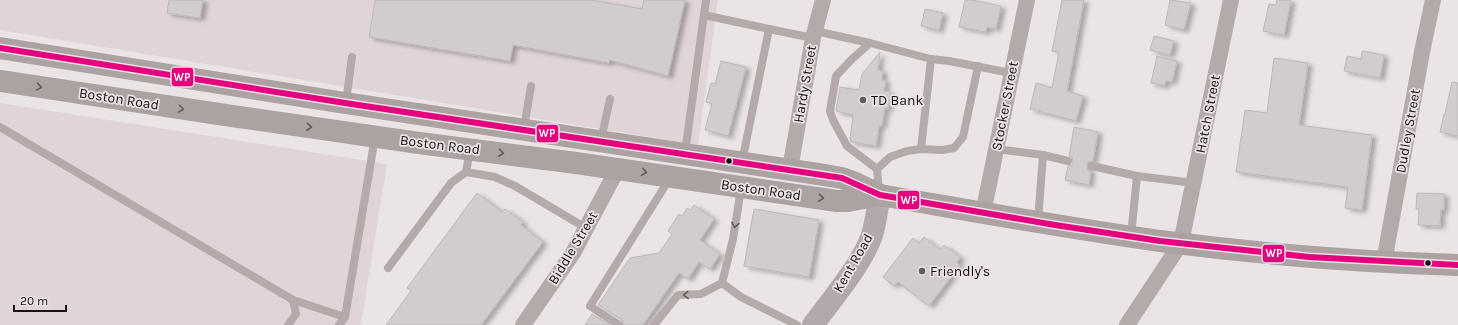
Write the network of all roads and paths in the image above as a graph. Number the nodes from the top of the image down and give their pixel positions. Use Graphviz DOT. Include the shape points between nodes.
graph roads {
  1 [pos="706,0"];
  2 [pos="822,0"];
  3 [pos="1027,0"];
  4 [pos="1231,0"];
  5 [pos="1433,0"];
  6 [pos="704,15"];
  7 [pos="769,29"];
  8 [pos="814,34"];
  9 [pos="870,43"];
  10 [pos="0,48"];
  11 [pos="352,57"];
  12 [pos="931,59"];
  13 [pos="978,66"];
  14 [pos="1011,73"];
  15 [pos="0,81"];
  16 [pos="531,86"];
  17 [pos="610,99"];
  18 [pos="345,103"];
  19 [pos="0,127"];
  20 [pos="524,129"];
  21 [pos="375,137"];
  22 [pos="601,141"];
  23 [pos="996,148"];
  24 [pos="470,149"];
  25 [pos="921,149"];
  26 [pos="685,153"];
  27 [pos="1043,155"];
  28 [pos="1068,161"];
  29 [pos="742,162"];
  30 [pos="1092,166"];
  31 [pos="618,168"];
  32 [pos="790,169"];
  33 [pos="877,169"];
  34 [pos="466,172"];
  35 [pos="672,176"];
  36 [pos="1137,176"];
  37 [pos="1194,183"];
  38 [pos="742,187"];
  39 [pos="880,195"];
  40 [pos="983,213"];
  41 [pos="1038,222"];
  42 [pos="586,228"];
  43 [pos="1131,236"];
  44 [pos="1183,236"];
  45 [pos="1384,262"];
  46 [pos="1458,265"];
  47 [pos="388,268"];
  48 [pos="722,283"];
  49 [pos="293,300"];
  50 [pos="345,317"];
  51 [pos="288,325"];
  52 [pos="339,325"];
  53 [pos="523,325"];
  54 [pos="619,325"];
  55 [pos="654,325"];
  56 [pos="797,325"];
  57 [pos="813,325"];
  58 [pos="1128,325"];
  1 -- 6 [label="lane"];
  2 -- 8 [label="street, Hardy Street"];
  3 -- 14 [label="street, Stocker Street"];
  4 -- 37 [label="street, Hatch Street"];
  5 -- 45 [label="street, Dudley Street"];
  6 -- 7 [label="lane"];
  6 -- 26 [label="lane"];
  7 -- 8 [label="lane"];
  7 -- 29 [label="lane"];
  8 -- 9 [label="lane"];
  8 -- 32 [label="street, Hardy Street"];
  9 -- 12 [label="lane"];
  9 -- 33 [label="lane" via="836,76 830,111 846,146"];
  10 -- 18 [label="main road, Boston Road"];
  11 -- 18 [label="lane"];
  12 -- 13 [label="lane"];
  12 -- 25 [label="lane"];
  13 -- 14 [label="lane"];
  13 -- 25 [label="lane" via="963,137 954,148"];
  14 -- 23 [label="street, Stocker Street"];
  15 -- 21 [label="main road, Boston Road, one-way"];
  16 -- 20 [label="lane"];
  17 -- 22 [label="lane"];
  18 -- 20 [label="main road, Boston Road"];
  19 -- 49 [label="lane"];
  20 -- 22 [label="main road, Boston Road"];
  21 -- 24 [label="main road, Boston Road"];
  21 -- 50 [label="lane"];
  22 -- 26 [label="main road, Boston Road"];
  23 -- 27 [label="lane"];
  23 -- 40 [label="street, Stocker Street"];
  24 -- 31 [label="main road, Boston Road, one-way"];
  24 -- 34 [label="lane"];
  25 -- 33 [label="lane" via="890,157"];
  26 -- 29 [label="main road, Boston Road"];
  27 -- 28 [label="lane"];
  27 -- 41 [label="lane"];
  29 -- 32 [label="main road, Boston Road"];
  30 -- 36 [label="lane"];
  31 -- 35 [label="main road, Boston Road, one-way"];
  31 -- 42 [label="street, Biddle Street"];
  32 -- 39 [label="main road, Boston Road" via="842,178"];
  33 -- 39 [label="lane"];
  34 -- 42 [label="lane" via="495,177 515,186"];
  34 -- 47 [label="lane" via="451,183"];
  35 -- 38 [label="main road, Boston Road"];
  35 -- 54 [label="lane" via="590,306"];
  36 -- 37 [label="lane"];
  36 -- 43 [label="lane"];
  37 -- 44 [label="street, Hatch Street"];
  38 -- 39 [label="main road, Boston Road, one-way" via="837,201"];
  38 -- 48 [label="lane, one-way"];
  39 -- 40 [label="main road, Boston Road"];
  39 -- 57 [label="street, Kent Road" via="870,239 841,287"];
  40 -- 41 [label="main road, Boston Road"];
  41 -- 43 [label="main road, Boston Road"];
  42 -- 53 [label="street, Biddle Street" via="573,253"];
  43 -- 44 [label="main road, Boston Road"];
  44 -- 45 [label="main road, Boston Road" via="1285,254"];
  44 -- 58 [label="street"];
  45 -- 46 [label="main road, Boston Road"];
  48 -- 55 [label="lane, one-way" via="701,294 678,295"];
  48 -- 56 [label="lane" via="741,297"];
  49 -- 50 [label="lane"];
  49 -- 51 [label="lane" via="296,314"];
  50 -- 52 [label="lane"];
}
